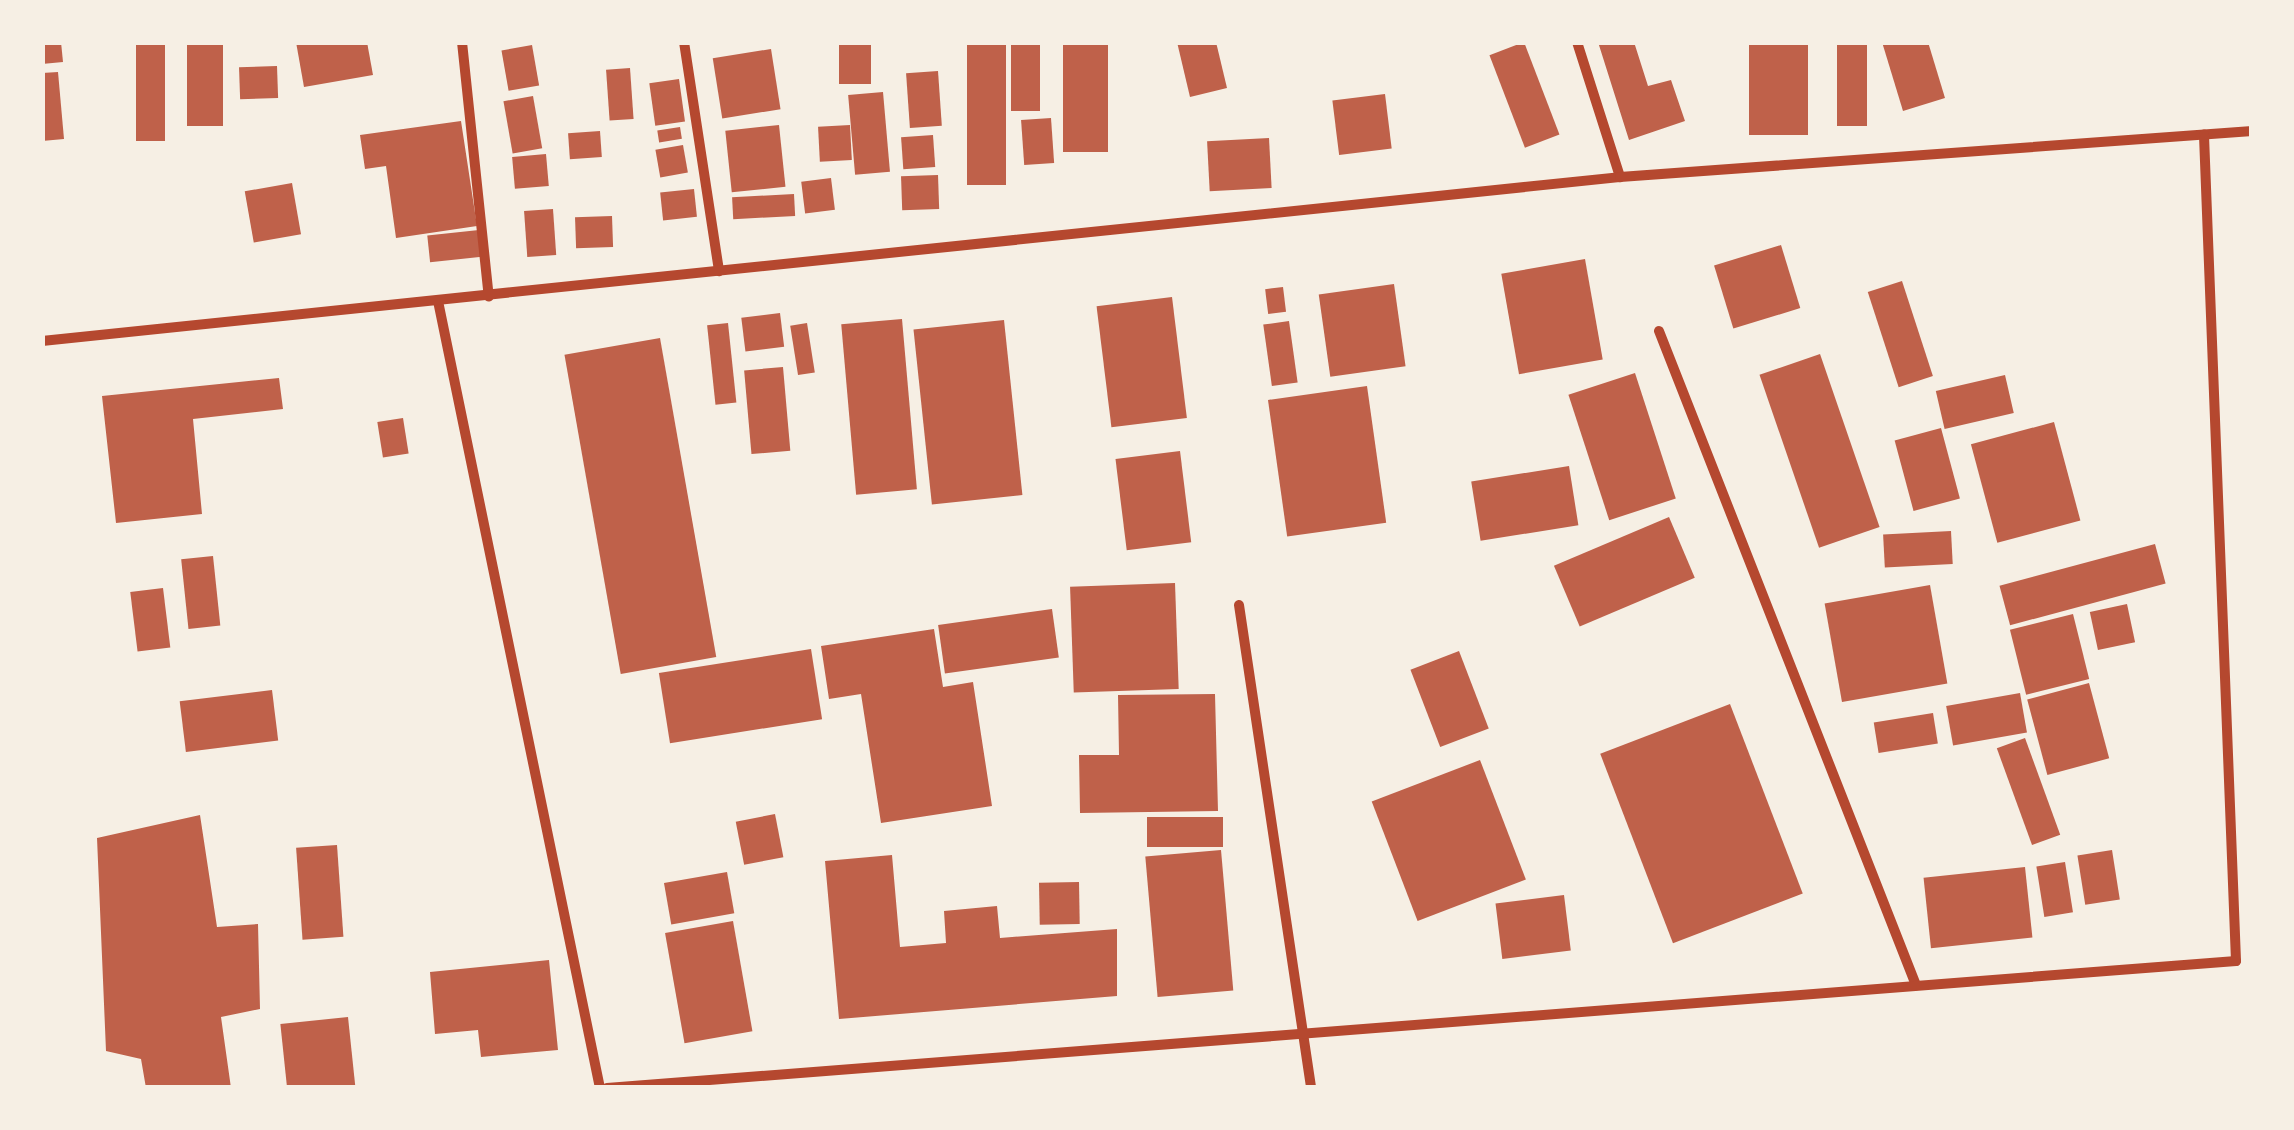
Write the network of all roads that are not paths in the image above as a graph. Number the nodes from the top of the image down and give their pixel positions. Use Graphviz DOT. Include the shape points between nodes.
graph roads {
  1 [pos="462,42"];
  2 [pos="684,42"];
  3 [pos="1577,42"];
  4 [pos="2252,131"];
  5 [pos="2204,135"];
  6 [pos="1620,177"];
  7 [pos="719,271"];
  8 [pos="489,296"];
  9 [pos="438,301"];
  10 [pos="1659,331"];
  11 [pos="42,341"];
  12 [pos="1239,604"];
  13 [pos="1916,986"];
  14 [pos="1303,1034"];
  15 [pos="603,1088"];
  16 [pos="1311,1088"];
  1 -- 8 [label="street"];
  2 -- 7 [label="street"];
  3 -- 6 [label="street"];
  4 -- 5 [label="street"];
  5 -- 6 [label="street"];
  5 -- 13 [label="street" via="2236,961"];
  6 -- 7 [label="street"];
  7 -- 8 [label="street"];
  8 -- 9 [label="street"];
  9 -- 11 [label="street"];
  9 -- 15 [label="street"];
  10 -- 13 [label="street"];
  12 -- 14 [label="street"];
  13 -- 14 [label="street"];
  14 -- 15 [label="street"];
  14 -- 16 [label="street"];
}
